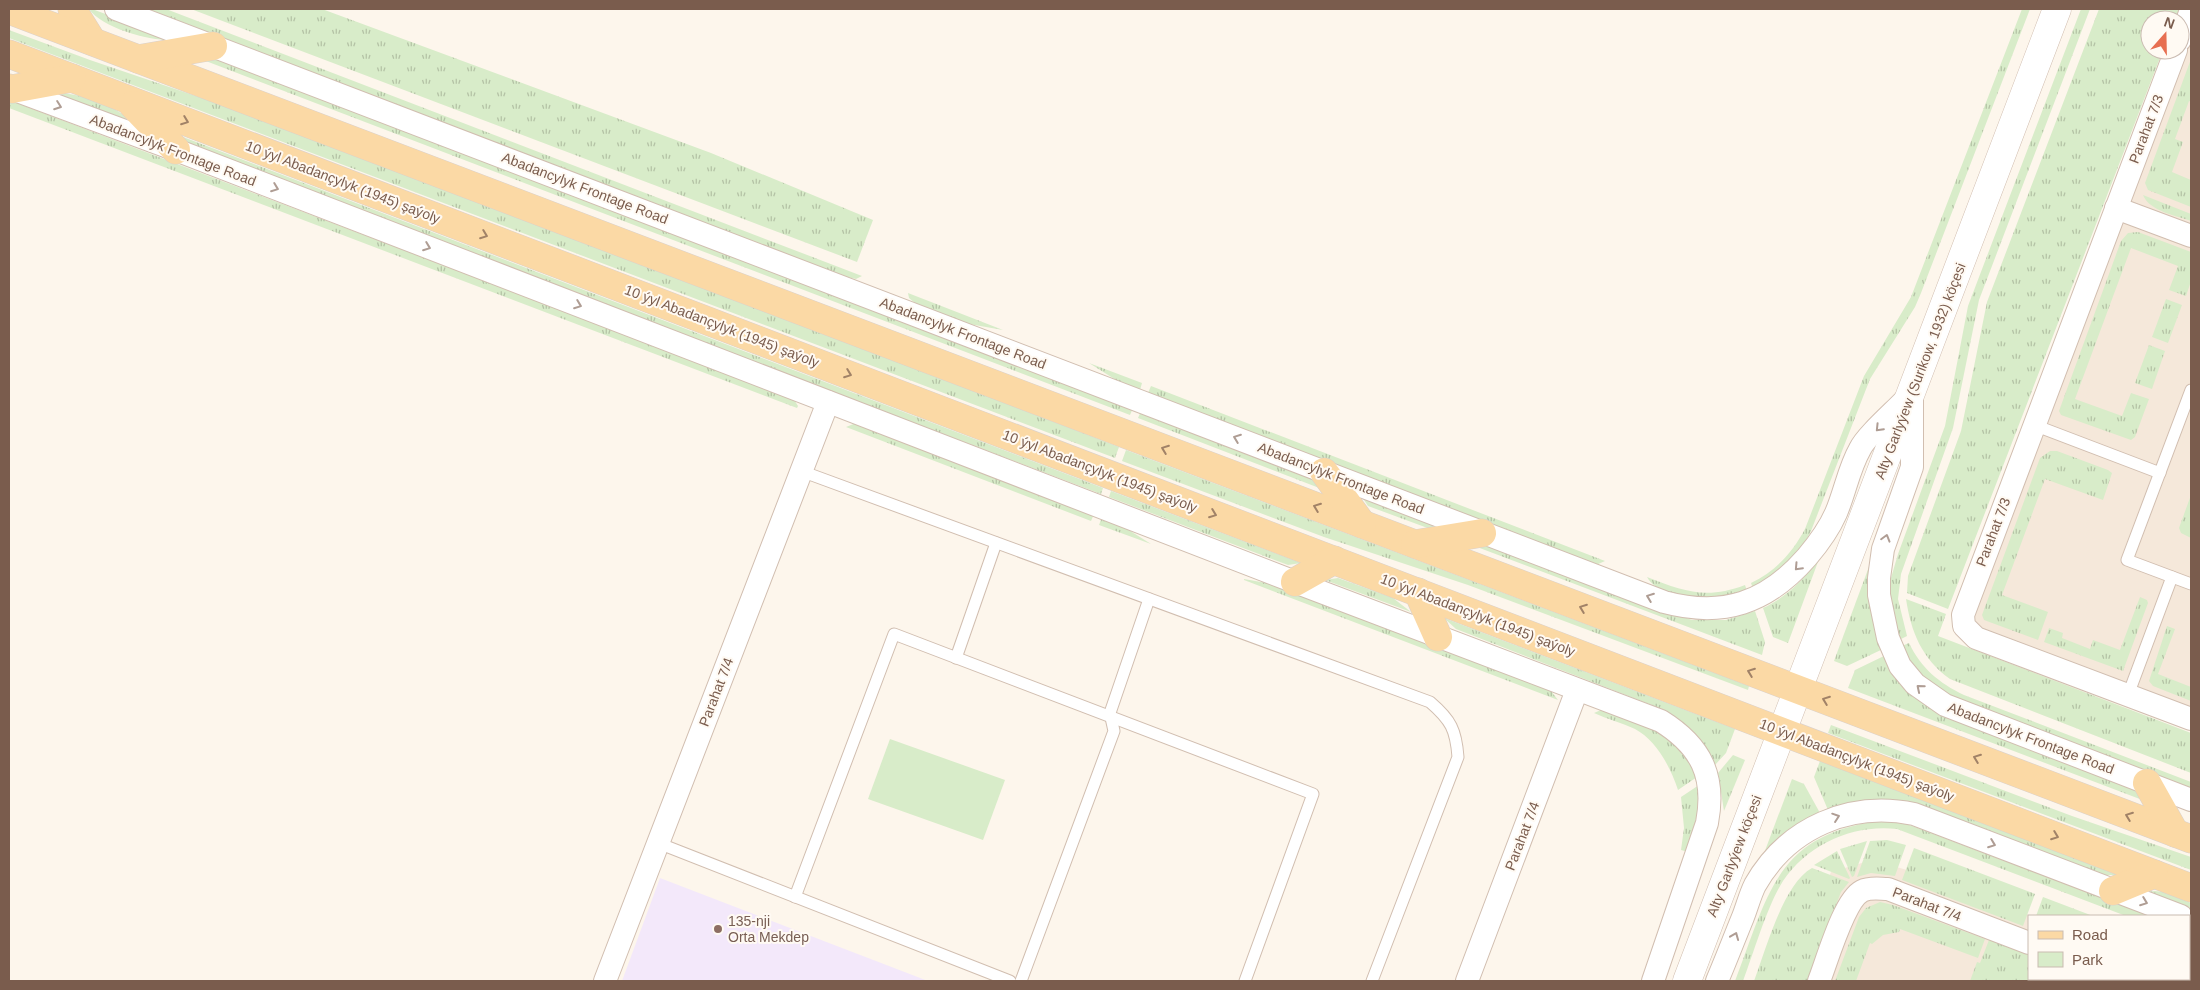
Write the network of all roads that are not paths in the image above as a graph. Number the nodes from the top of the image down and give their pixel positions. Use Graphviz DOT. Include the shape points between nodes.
graph roads {
  1 [pos="72,9"];
  2 [pos="116,9"];
  3 [pos="2057,9"];
  4 [pos="9,10"];
  5 [pos="92,41"];
  6 [pos="213,46"];
  7 [pos="9,54"];
  8 [pos="137,59"];
  9 [pos="2172,60"];
  10 [pos="72,78"];
  11 [pos="10,89"];
  12 [pos="129,100"];
  13 [pos="176,150"];
  14 [pos="2116,208"];
  15 [pos="2191,236"];
  16 [pos="2191,390"];
  17 [pos="1912,393"];
  18 [pos="828,402"];
  19 [pos="2189,405"];
  20 [pos="2034,425"];
  21 [pos="801,472"];
  22 [pos="1324,472"];
  23 [pos="2160,472"];
  24 [pos="1362,524"];
  25 [pos="1482,533"];
  26 [pos="996,543"];
  27 [pos="1414,544"];
  28 [pos="1334,560"];
  29 [pos="2172,577"];
  30 [pos="1295,582"];
  31 [pos="2191,584"];
  32 [pos="1418,592"];
  33 [pos="1150,599"];
  34 [pos="1438,637"];
  35 [pos="956,658"];
  36 [pos="1797,689"];
  37 [pos="1577,690"];
  38 [pos="2128,695"];
  39 [pos="1110,717"];
  40 [pos="2191,719"];
  41 [pos="1781,732"];
  42 [pos="2147,783"];
  43 [pos="2191,800"];
  44 [pos="2183,836"];
  45 [pos="658,843"];
  46 [pos="2154,874"];
  47 [pos="2191,888"];
  48 [pos="2114,891"];
  49 [pos="795,897"];
  50 [pos="2178,915"];
  51 [pos="2028,943"];
  52 [pos="604,981"];
  53 [pos="1010,981"];
  54 [pos="1021,981"];
  55 [pos="1245,981"];
  56 [pos="1372,981"];
  57 [pos="1467,981"];
  58 [pos="1653,981"];
  59 [pos="1687,981"];
  60 [pos="1717,981"];
  61 [pos="1819,981"];
  1 -- 5 [label="main road"];
  2 -- 6 [label="street, Abadancylyk Frontage Road"];
  3 -- 17 [label="street, Alty Garlyýew (Surikow, 1932) köçesi"];
  4 -- 5 [label="main road"];
  5 -- 8 [label="main road"];
  6 -- 8 [label="main road"];
  22 -- 6 [label="street, Abadancylyk Frontage Road, one-way"];
  7 -- 10 [label="main road, 10 ýyl Abadançylyk (1945) şaýoly"];
  24 -- 8 [label="main road, one-way"];
  9 -- 14 [label="street, Parahat 7/3"];
  10 -- 11 [label="main road"];
  10 -- 12 [label="main road, 10 ýyl Abadançylyk (1945) şaýoly"];
  11 -- 13 [label="street, Abadancylyk Frontage Road, one-way"];
  12 -- 13 [label="main road"];
  12 -- 28 [label="main road, 10 ýyl Abadançylyk (1945) şaýoly, one-way"];
  13 -- 18 [label="street, Abadancylyk Frontage Road, one-way"];
  14 -- 15 [label="street"];
  14 -- 20 [label="street, Parahat 7/3"];
  16 -- 19 [label="lane"];
  17 -- 25 [label="street, Abadancylyk Frontage Road, one-way" via="1860,448 1835,514 1819,543 1785,580 1744,603 1715,609 1686,608"];
  17 -- 36 [label="street, Alty Garlyýew (Surikow, 1932) köçesi"];
  42 -- 17 [label="street, Abadancylyk Frontage Road, one-way" via="1945,705 1915,684 1900,666 1884,624 1879,578 1888,534 1912,467"];
  18 -- 21 [label="street, Parahat 7/4"];
  18 -- 30 [label="street, Abadancylyk Frontage Road"];
  19 -- 23 [label="lane"];
  20 -- 23 [label="lane"];
  20 -- 38 [label="street, Parahat 7/3" via="1965,607 1964,626 1976,638"];
  21 -- 26 [label="lane"];
  21 -- 45 [label="street, Parahat 7/4"];
  22 -- 24 [label="main road"];
  22 -- 25 [label="street, Abadancylyk Frontage Road"];
  23 -- 29 [label="lane" via="2127,560"];
  24 -- 27 [label="main road"];
  25 -- 27 [label="main road"];
  26 -- 33 [label="lane"];
  26 -- 35 [label="lane"];
  36 -- 27 [label="main road, one-way"];
  28 -- 30 [label="main road"];
  28 -- 32 [label="main road, 10 ýyl Abadançylyk (1945) şaýoly"];
  29 -- 31 [label="lane"];
  29 -- 38 [label="lane"];
  30 -- 34 [label="street, Abadancylyk Frontage Road"];
  32 -- 34 [label="main road"];
  32 -- 41 [label="main road, 10 ýyl Abadançylyk (1945) şaýoly"];
  33 -- 39 [label="lane"];
  33 -- 56 [label="lane" via="1430,702 1446,715 1456,735 1458,757"];
  34 -- 37 [label="street, Abadancylyk Frontage Road"];
  35 -- 39 [label="lane"];
  35 -- 49 [label="lane" via="894,634"];
  36 -- 41 [label="street, Alty Garlyýew (Surikow, 1932) köçesi"];
  44 -- 36 [label="main road, one-way"];
  37 -- 57 [label="street, Parahat 7/4"];
  37 -- 58 [label="street, Abadancylyk Frontage Road" via="1662,721 1694,748 1707,776 1710,798 1707,823"];
  38 -- 40 [label="street, Parahat 7/3"];
  39 -- 54 [label="lane" via="1114,731"];
  39 -- 55 [label="lane" via="1313,794"];
  41 -- 46 [label="main road, 10 ýyl Abadançylyk (1945) şaýoly, one-way"];
  41 -- 59 [label="street, Alty Garlyýew köçesi"];
  42 -- 43 [label="street, Abadancylyk Frontage Road"];
  42 -- 44 [label="main road"];
  45 -- 49 [label="lane"];
  45 -- 52 [label="street, Parahat 7/4"];
  46 -- 47 [label="main road, 10 ýyl Abadançylyk (1945) şaýoly"];
  46 -- 48 [label="main road"];
  48 -- 50 [label="street, one-way"];
  60 -- 48 [label="street, one-way" via="1755,886 1770,865 1800,836 1850,812 1883,810 1914,814"];
  49 -- 53 [label="lane"];
  51 -- 61 [label="street, Parahat 7/4" via="1888,889 1871,889 1856,895 1847,907"];
}
